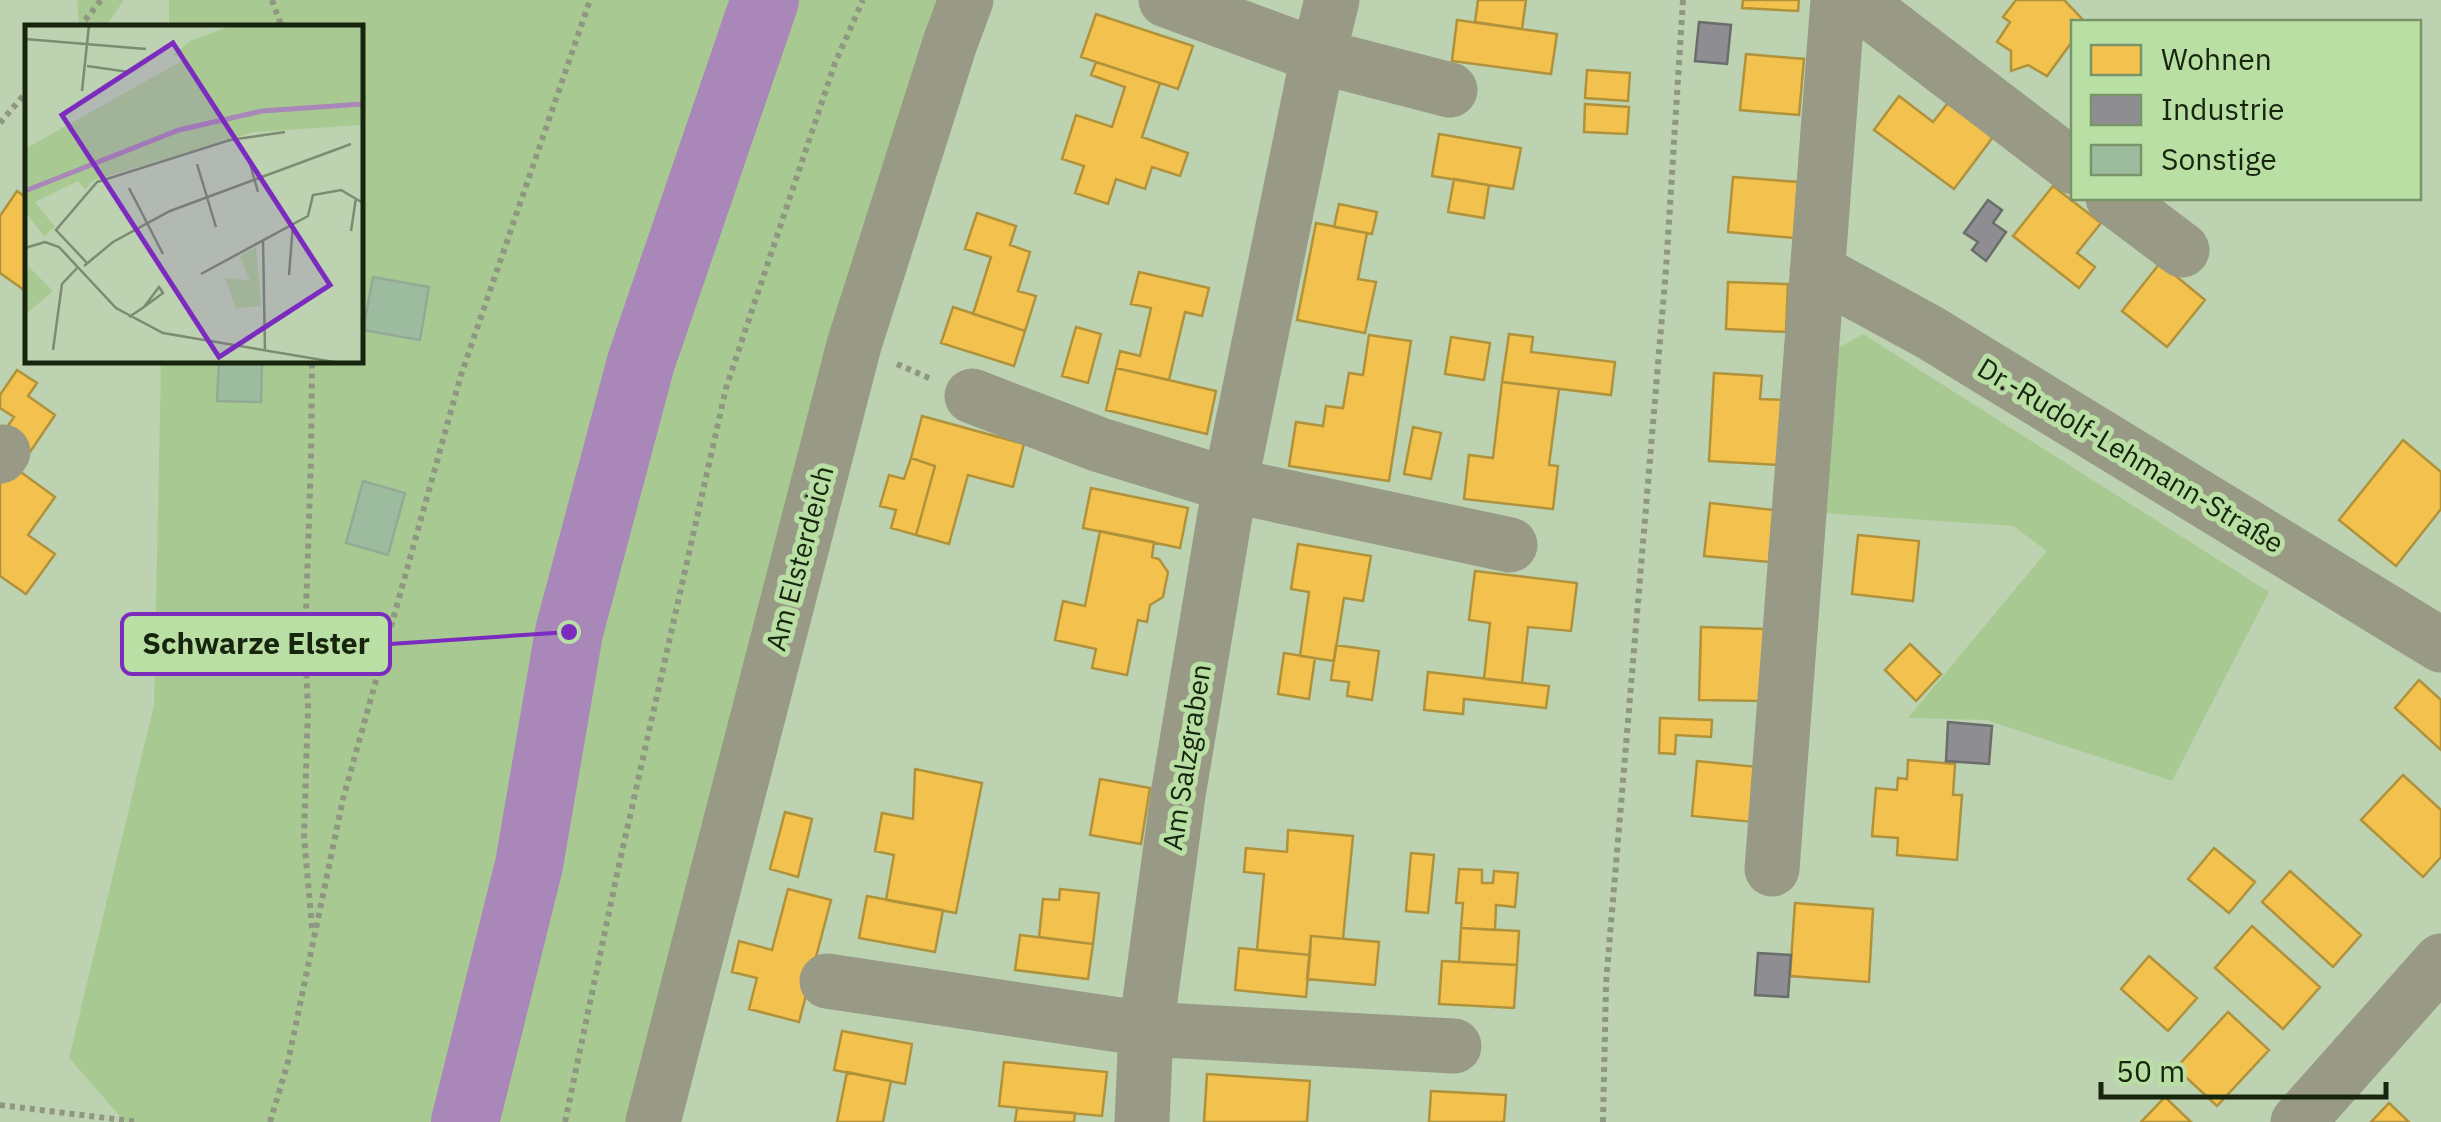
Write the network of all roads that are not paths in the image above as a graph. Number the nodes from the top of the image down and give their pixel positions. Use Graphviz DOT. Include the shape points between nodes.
graph roads {
  1 [pos="966,0"];
  2 [pos="1166,0"];
  3 [pos="1332,0"];
  4 [pos="1838,0"];
  5 [pos="1856,0"];
  6 [pos="1318,56"];
  7 [pos="1450,90"];
  8 [pos="2071,165"];
  9 [pos="2116,200"];
  10 [pos="2182,250"];
  11 [pos="1818,271"];
  12 [pos="972,396"];
  13 [pos="1230,485"];
  14 [pos="1510,545"];
  15 [pos="2441,645"];
  16 [pos="1772,869"];
  17 [pos="2441,960"];
  18 [pos="826,981"];
  19 [pos="1146,1029"];
  20 [pos="1454,1046"];
  21 [pos="654,1122"];
  22 [pos="1142,1122"];
  23 [pos="2298,1122"];
  1 -- 21 [label="street, Am Elsterdeich" via="854,345"];
  2 -- 6 [label="street"];
  3 -- 6 [label="street, Am Salzgraben"];
  4 -- 11 [label="street"];
  5 -- 8 [label="street"];
  6 -- 7 [label="street"];
  6 -- 13 [label="street, Am Salzgraben"];
  9 -- 10 [label="street"];
  11 -- 15 [label="street, Dr.-Rudolf-Lehmann-Straße" via="1930,332"];
  11 -- 16 [label="street"];
  12 -- 13 [label="street"];
  13 -- 14 [label="street"];
  13 -- 19 [label="street, Am Salzgraben"];
  17 -- 23 [label="street"];
  18 -- 19 [label="street"];
  19 -- 20 [label="street"];
  19 -- 22 [label="street, Am Salzgraben"];
}
